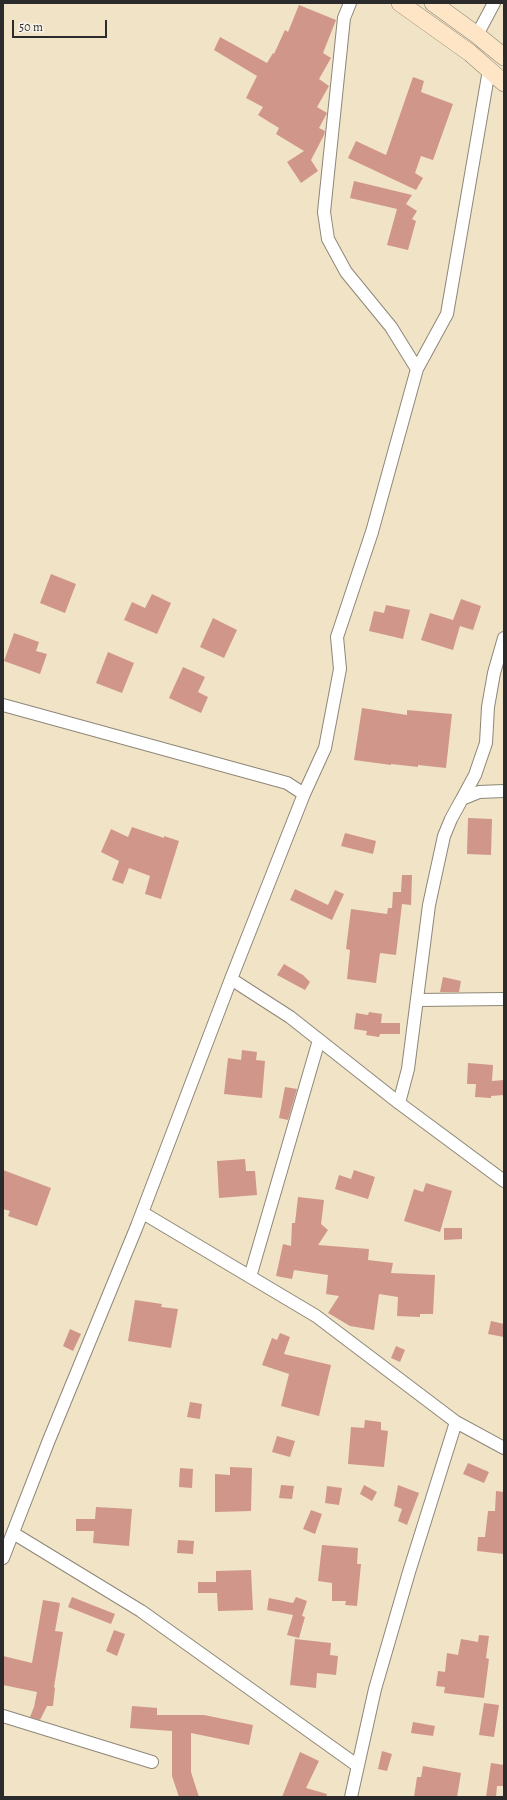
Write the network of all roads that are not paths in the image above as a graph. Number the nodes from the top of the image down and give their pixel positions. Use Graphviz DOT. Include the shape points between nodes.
graph roads {
  1 [pos="350,3"];
  2 [pos="400,3"];
  3 [pos="433,3"];
  4 [pos="494,3"];
  5 [pos="477,35"];
  6 [pos="504,57"];
  7 [pos="489,70"];
  8 [pos="504,82"];
  9 [pos="418,369"];
  10 [pos="504,638"];
  11 [pos="3,705"];
  12 [pos="504,791"];
  13 [pos="304,794"];
  14 [pos="462,799"];
  15 [pos="231,979"];
  16 [pos="504,999"];
  17 [pos="418,1000"];
  18 [pos="319,1040"];
  19 [pos="399,1103"];
  20 [pos="504,1181"];
  21 [pos="142,1213"];
  22 [pos="250,1277"];
  23 [pos="456,1422"];
  24 [pos="504,1448"];
  25 [pos="13,1533"];
  26 [pos="3,1558"];
  27 [pos="3,1716"];
  28 [pos="152,1762"];
  29 [pos="358,1766"];
  30 [pos="352,1797"];
  1 -- 9 [label="street" via="344,18 324,212 328,239 346,272 391,327"];
  2 -- 7 [label="main road" via="470,53"];
  3 -- 5 [label="main road"];
  4 -- 5 [label="street"];
  5 -- 6 [label="main road"];
  7 -- 8 [label="main road"];
  7 -- 9 [label="street" via="447,314"];
  9 -- 13 [label="street" via="372,532 337,636 340,669 325,748"];
  10 -- 14 [label="street" via="488,707 486,743 475,775"];
  11 -- 13 [label="street" via="287,783"];
  12 -- 14 [label="street" via="479,792"];
  13 -- 15 [label="street"];
  14 -- 17 [label="street" via="444,836 429,905"];
  15 -- 18 [label="street" via="290,1017"];
  15 -- 21 [label="street"];
  16 -- 17 [label="street"];
  17 -- 19 [label="street" via="408,1069"];
  18 -- 19 [label="street"];
  18 -- 22 [label="street"];
  19 -- 20 [label="street"];
  21 -- 22 [label="street"];
  21 -- 25 [label="street"];
  22 -- 23 [label="street" via="316,1316"];
  23 -- 24 [label="street"];
  23 -- 29 [label="street" via="409,1572 378,1682"];
  25 -- 26 [label="street"];
  25 -- 29 [label="street" via="141,1610"];
  27 -- 28 [label="street"];
  29 -- 30 [label="street"];
}
